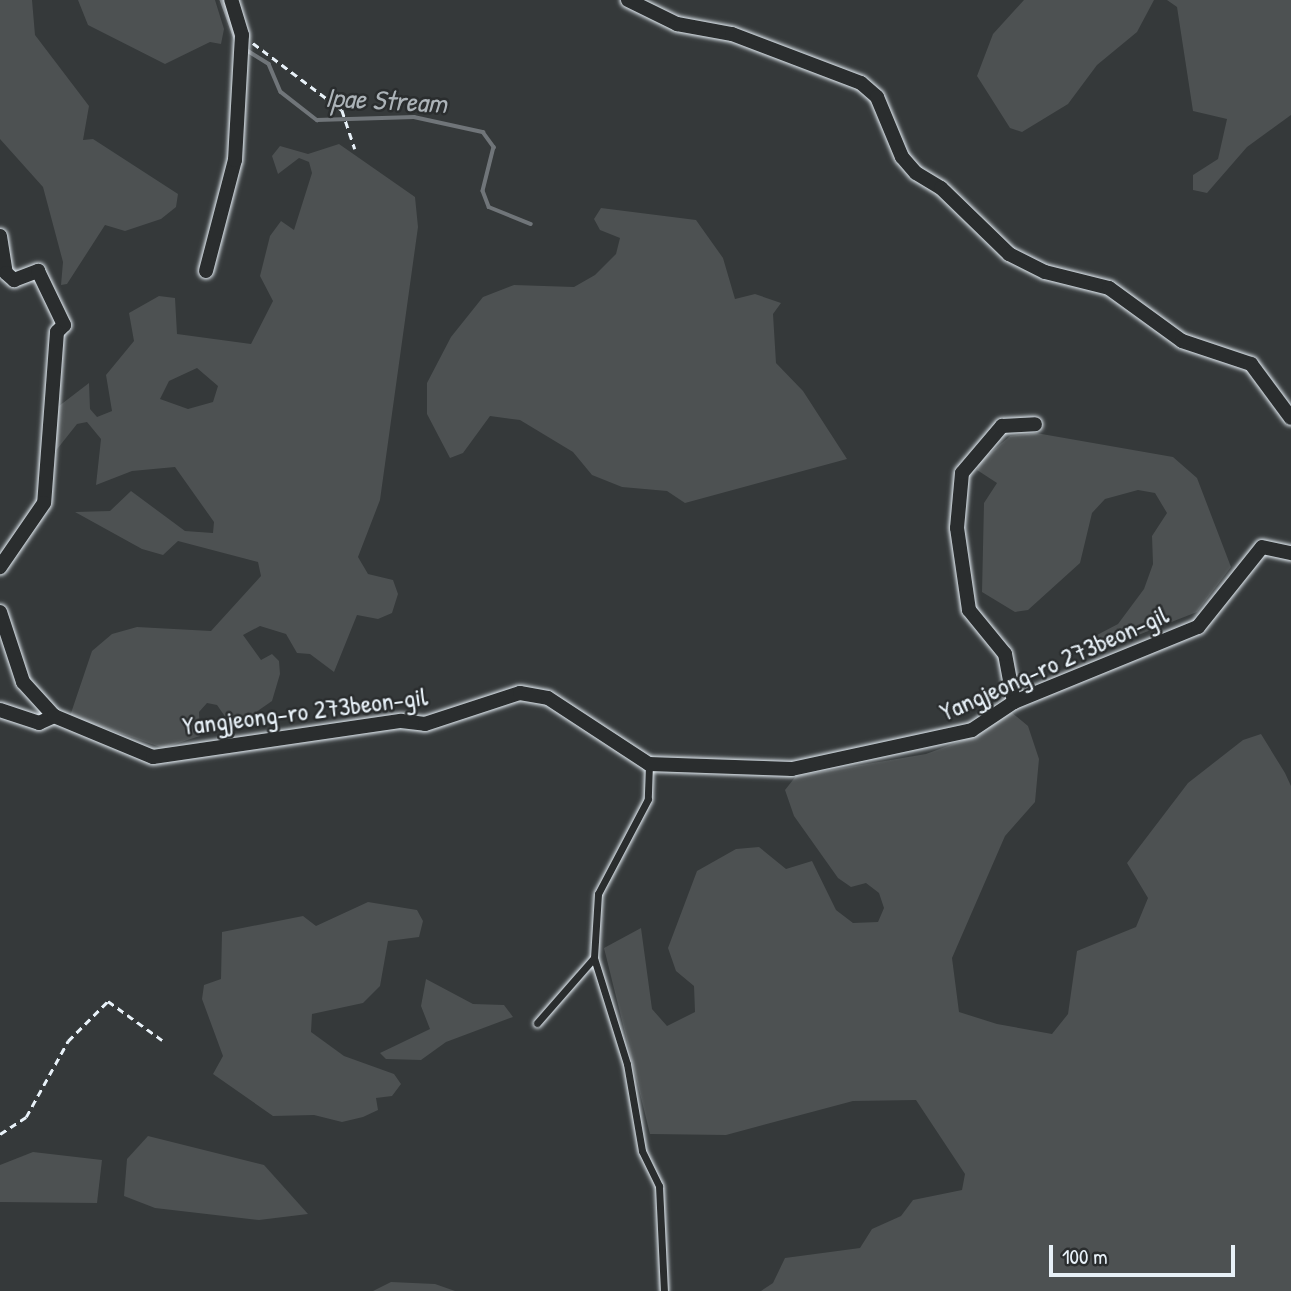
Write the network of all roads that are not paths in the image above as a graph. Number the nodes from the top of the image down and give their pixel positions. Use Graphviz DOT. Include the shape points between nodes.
graph roads {
  1 [pos="231,0"];
  2 [pos="628,0"];
  3 [pos="0,236"];
  4 [pos="206,271"];
  5 [pos="1291,418"];
  6 [pos="1035,424"];
  7 [pos="1291,553"];
  8 [pos="0,567"];
  9 [pos="0,612"];
  10 [pos="1014,702"];
  11 [pos="0,710"];
  12 [pos="54,716"];
  13 [pos="649,764"];
  14 [pos="594,958"];
  15 [pos="537,1023"];
  16 [pos="664,1291"];
  1 -- 4 [label="street" via="242,36 235,160"];
  2 -- 5 [label="street" via="677,24 733,34 861,83 877,97 902,157 1009,254 1045,272 1109,288 1182,341 1251,364"];
  3 -- 8 [label="street" via="6,273 14,280 38,271 64,325 57,332 44,503"];
  6 -- 10 [label="street" via="1002,426 962,473 957,528 969,610 1005,654"];
  7 -- 10 [label="street, Yangjeong-ro 273beon-gil" via="1262,547 1237,570 1198,627"];
  9 -- 12 [label="street" via="23,682"];
  10 -- 13 [label="street, Yangjeong-ro 273beon-gil" via="972,730 927,745 792,769"];
  11 -- 12 [label="street, Yangjeong-ro 273beon-gil" via="39,723"];
  12 -- 13 [label="street, Yangjeong-ro 273beon-gil" via="152,757 401,720 425,724 520,693 548,698"];
  13 -- 14 [label="lane" via="648,799 598,894"];
  14 -- 15 [label="lane"];
  14 -- 16 [label="lane" via="626,1064 642,1151 659,1186"];
}
